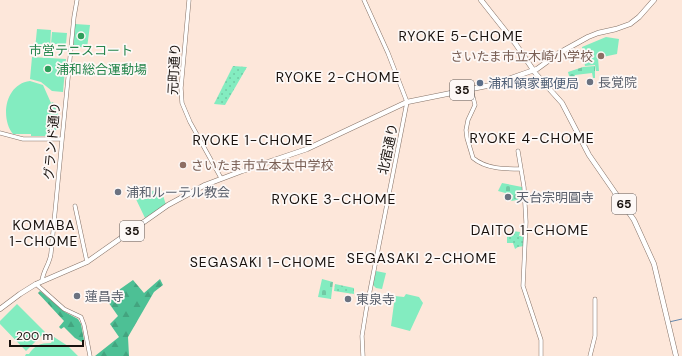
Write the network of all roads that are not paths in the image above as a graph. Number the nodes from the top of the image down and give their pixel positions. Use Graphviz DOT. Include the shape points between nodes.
graph roads {
  1 [pos="77,0"];
  2 [pos="189,0"];
  3 [pos="364,0"];
  4 [pos="481,0"];
  5 [pos="654,0"];
  6 [pos="534,71"];
  7 [pos="472,89"];
  8 [pos="407,102"];
  9 [pos="0,133"];
  10 [pos="62,139"];
  11 [pos="518,151"];
  12 [pos="521,169"];
  13 [pos="221,178"];
  14 [pos="75,206"];
  15 [pos="87,262"];
  16 [pos="42,281"];
  17 [pos="36,284"];
  18 [pos="595,299"];
  19 [pos="0,309"];
  20 [pos="90,356"];
  21 [pos="363,356"];
  22 [pos="541,356"];
  23 [pos="590,356"];
  24 [pos="676,356"];
  1 -- 10 [label="street, グランド通り"];
  2 -- 13 [label="street, 元町通り" via="181,88 182,104"];
  3 -- 8 [label="street"];
  4 -- 6 [label="main road, 65"];
  5 -- 6 [label="main road, 35" via="630,24 588,37"];
  6 -- 7 [label="main road, 35"];
  6 -- 24 [label="main road, 65" via="562,103 589,154 636,224 654,264"];
  7 -- 8 [label="main road, 35"];
  7 -- 12 [label="street" via="475,105 468,120 466,138 473,158 489,166"];
  8 -- 13 [label="main road, 35" via="307,149"];
  8 -- 21 [label="street, 北宿通り" via="365,317 362,336"];
  9 -- 10 [label="street" via="23,139"];
  10 -- 16 [label="street, グランド通り" via="50,258 44,269"];
  11 -- 12 [label="street"];
  12 -- 22 [label="street" via="526,231 523,286 541,340"];
  13 -- 15 [label="main road, 35" via="194,190 168,206"];
  14 -- 15 [label="street"];
  15 -- 16 [label="main road, 35"];
  16 -- 17 [label="main road, 35"];
  17 -- 19 [label="main road, 35"];
  17 -- 20 [label="street" via="64,309 81,317"];
  18 -- 23 [label="street" via="595,336"];
}
